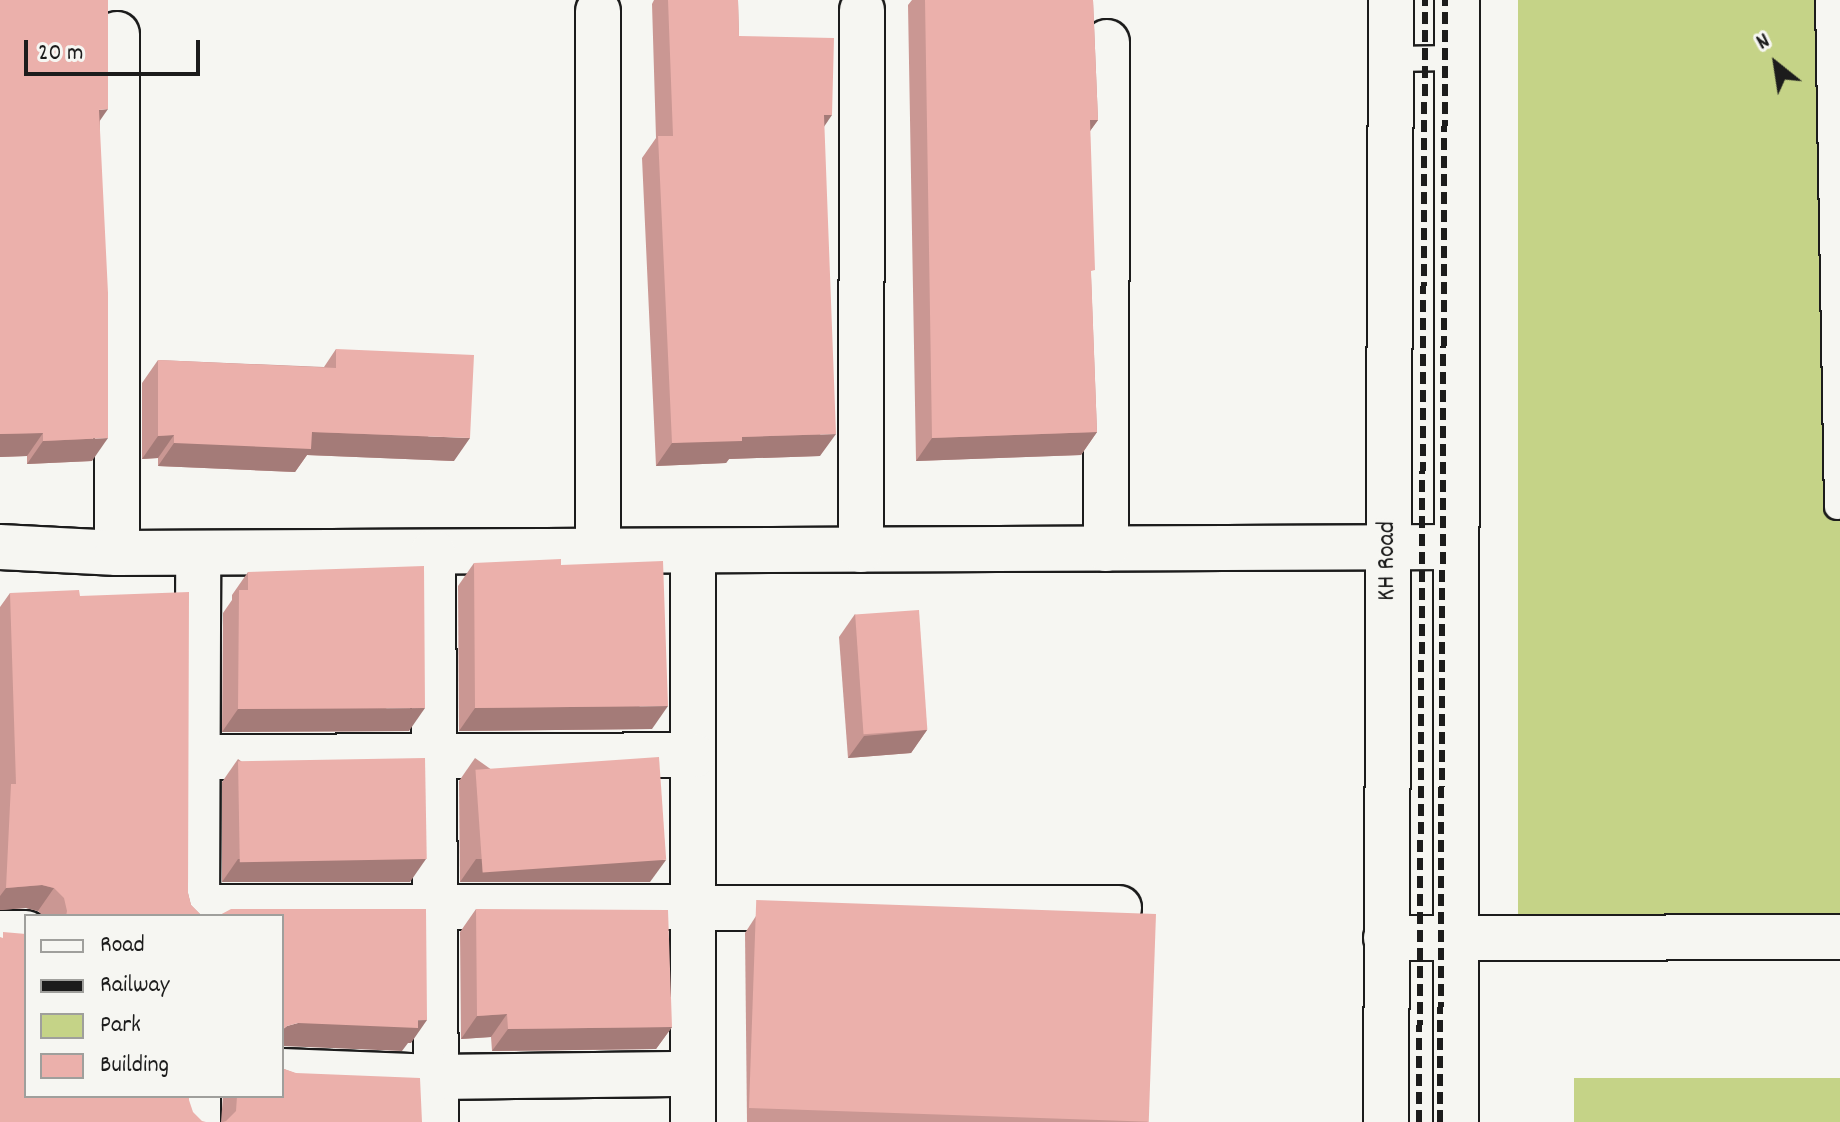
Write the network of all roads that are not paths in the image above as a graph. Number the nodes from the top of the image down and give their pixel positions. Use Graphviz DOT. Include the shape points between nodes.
graph roads {
  1 [pos="1391,0"];
  2 [pos="1457,0"];
  3 [pos="1828,0"];
  4 [pos="862,10"];
  5 [pos="598,11"];
  6 [pos="117,34"];
  7 [pos="1107,42"];
  8 [pos="1457,58"];
  9 [pos="1390,59"];
  10 [pos="1837,507"];
  11 [pos="0,547"];
  12 [pos="1388,547"];
  13 [pos="1454,547"];
  14 [pos="1106,549"];
  15 [pos="861,550"];
  16 [pos="598,551"];
  17 [pos="693,551"];
  18 [pos="433,552"];
  19 [pos="117,553"];
  20 [pos="198,553"];
  21 [pos="693,755"];
  22 [pos="198,757"];
  23 [pos="434,757"];
  24 [pos="437,907"];
  25 [pos="1119,908"];
  26 [pos="693,910"];
  27 [pos="197,912"];
  28 [pos="0,933"];
  29 [pos="24,933"];
  30 [pos="1840,937"];
  31 [pos="1386,938"];
  32 [pos="1456,938"];
  33 [pos="284,1071"];
  34 [pos="693,1074"];
  35 [pos="436,1077"];
  36 [pos="198,1098"];
  37 [pos="198,1122"];
  38 [pos="436,1122"];
  39 [pos="693,1122"];
  40 [pos="1386,1122"];
  41 [pos="1456,1122"];
  1 -- 9 [label="street, KH Road"];
  2 -- 8 [label="street"];
  3 -- 10 [label="lane"];
  4 -- 15 [label="street"];
  5 -- 16 [label="street"];
  6 -- 19 [label="street"];
  7 -- 14 [label="street"];
  8 -- 9 [label="lane"];
  8 -- 13 [label="street"];
  9 -- 12 [label="street, KH Road"];
  11 -- 19 [label="street"];
  12 -- 13 [label="street"];
  12 -- 14 [label="street"];
  12 -- 31 [label="street, KH Road"];
  13 -- 32 [label="street"];
  14 -- 15 [label="street"];
  15 -- 17 [label="street"];
  16 -- 17 [label="street"];
  16 -- 18 [label="street"];
  17 -- 21 [label="street"];
  18 -- 20 [label="street"];
  18 -- 23 [label="street"];
  19 -- 20 [label="street"];
  20 -- 22 [label="street"];
  21 -- 23 [label="street"];
  21 -- 26 [label="street"];
  22 -- 23 [label="street"];
  22 -- 27 [label="street"];
  23 -- 24 [label="street"];
  24 -- 26 [label="street"];
  24 -- 27 [label="street"];
  24 -- 35 [label="street"];
  25 -- 26 [label="street"];
  26 -- 34 [label="street"];
  28 -- 29 [label="street"];
  30 -- 32 [label="street"];
  31 -- 32 [label="street"];
  31 -- 40 [label="street, KH Road"];
  32 -- 41 [label="street"];
  33 -- 35 [label="street"];
  34 -- 35 [label="street"];
  34 -- 39 [label="street"];
  35 -- 38 [label="street"];
  36 -- 37 [label="street"];
}
